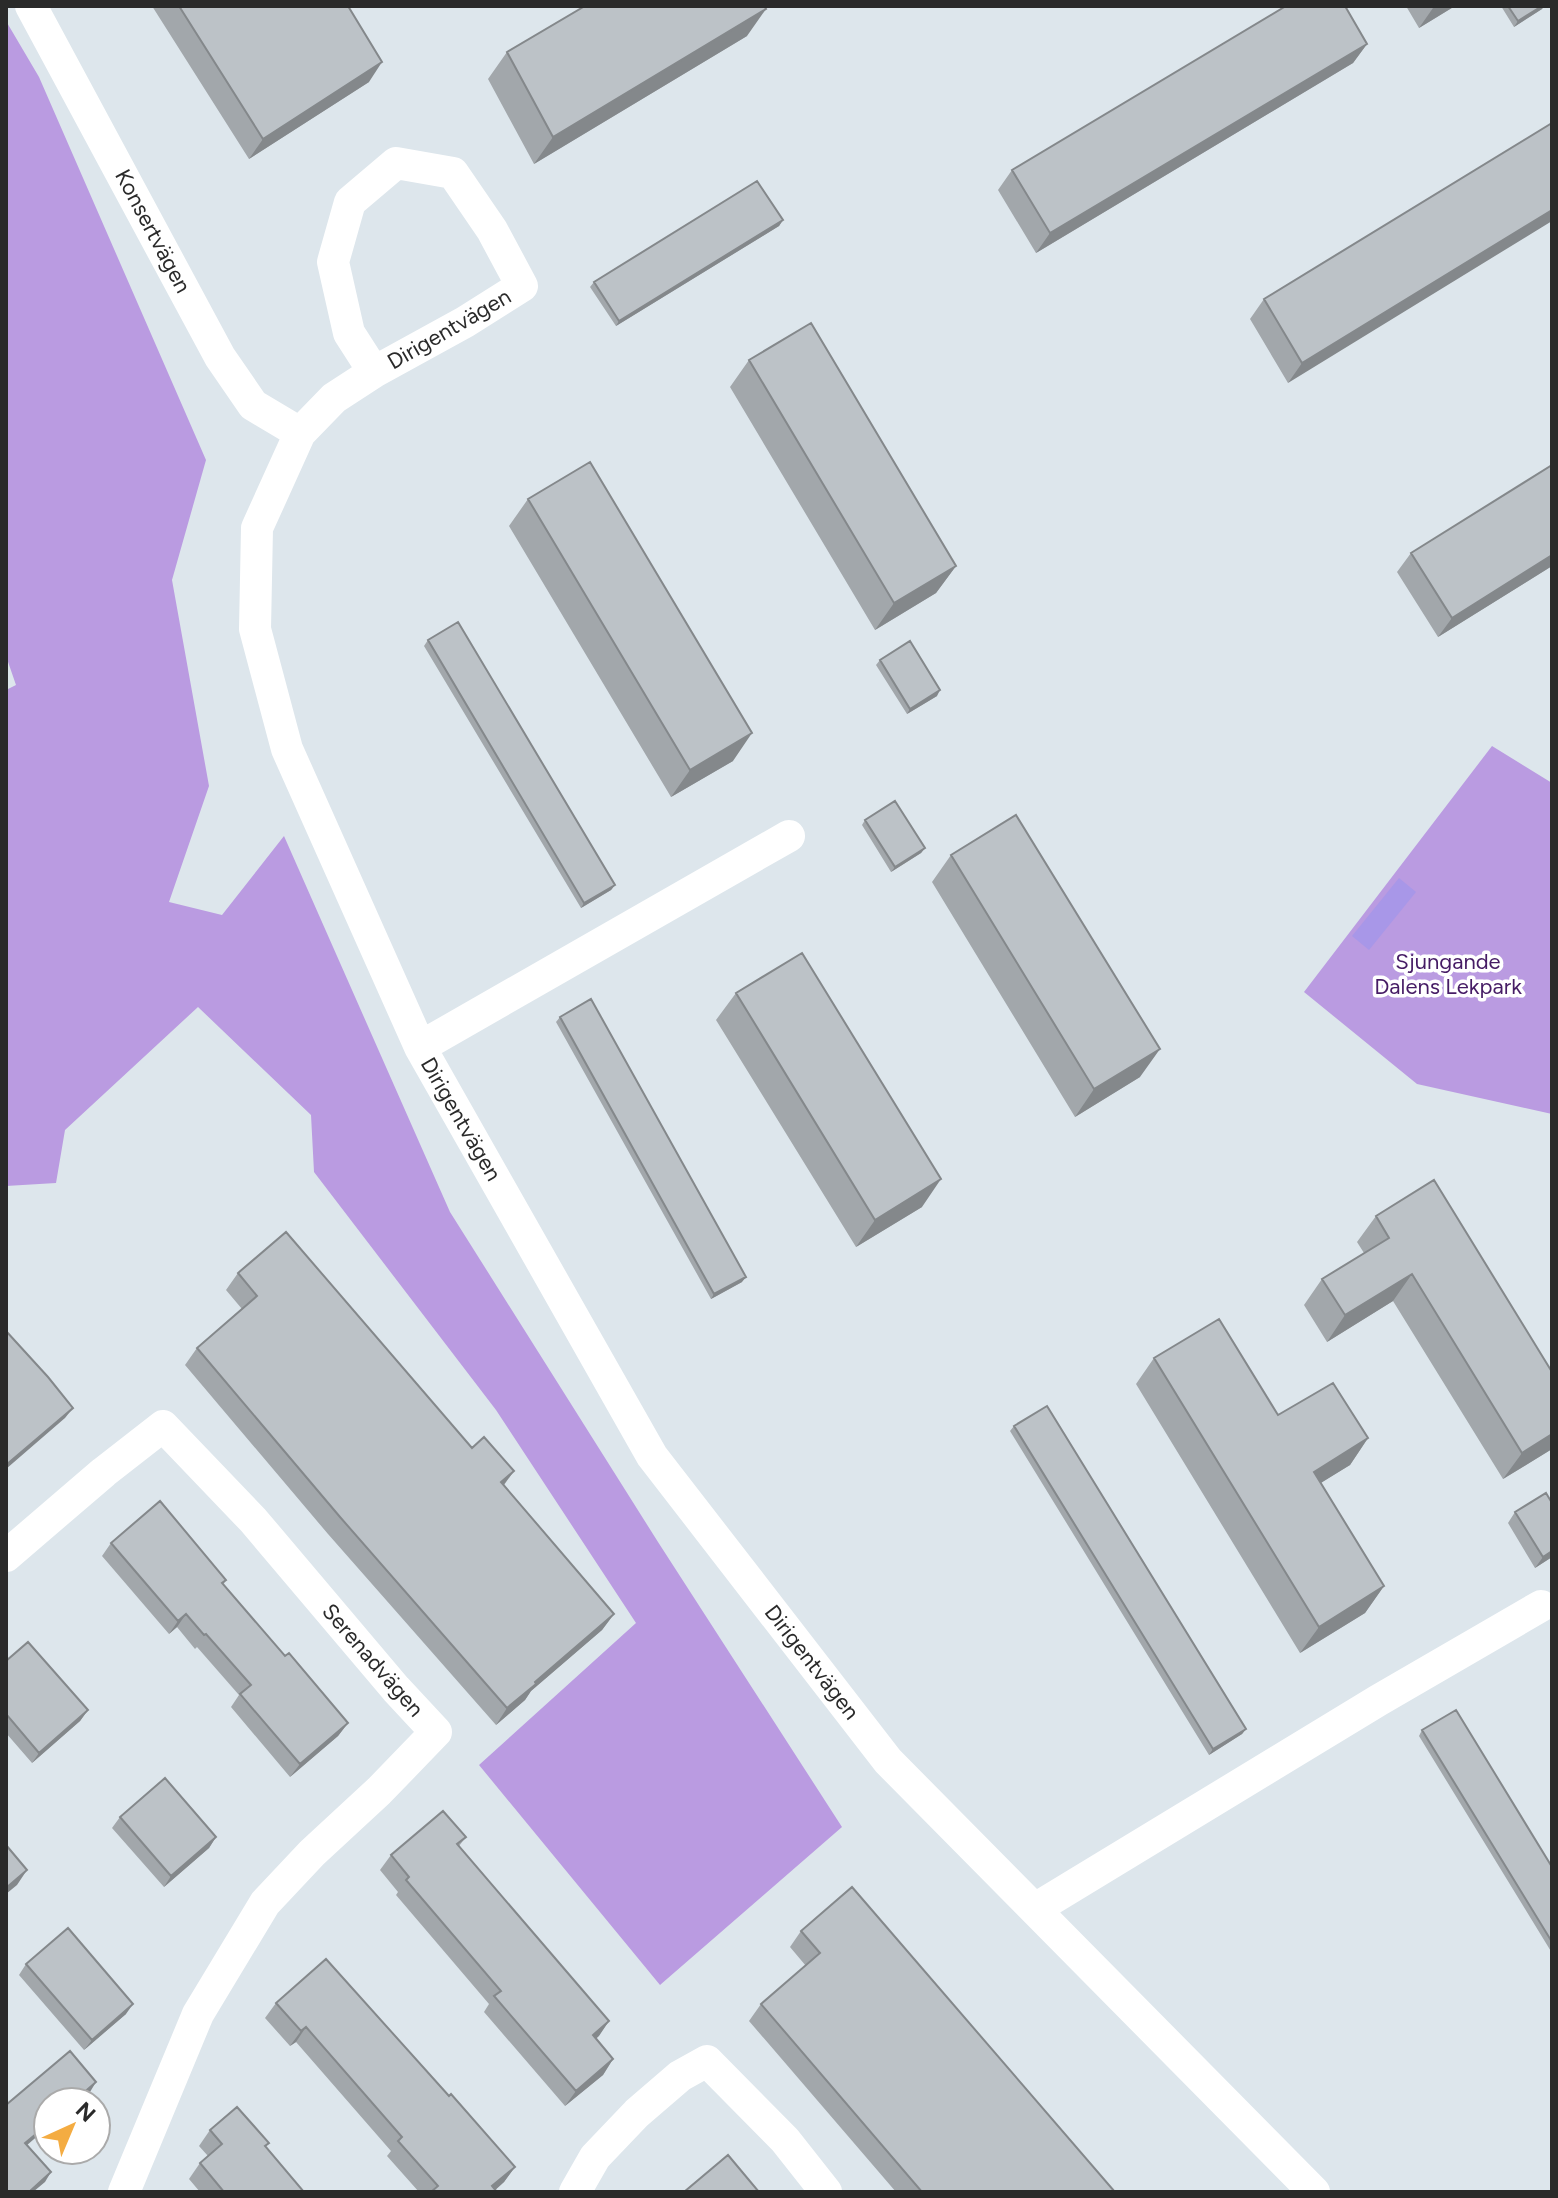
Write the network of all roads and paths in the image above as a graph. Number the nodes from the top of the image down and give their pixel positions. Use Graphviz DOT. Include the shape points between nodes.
graph roads {
  1 [pos="31,6"];
  2 [pos="374,372"];
  3 [pos="300,433"];
  4 [pos="789,836"];
  5 [pos="420,1047"];
  6 [pos="6,1556"];
  7 [pos="1541,1606"];
  8 [pos="1035,1909"];
  9 [pos="124,2192"];
  10 [pos="575,2192"];
  11 [pos="826,2192"];
  12 [pos="1314,2192"];
  1 -- 3 [label="street, Konsertvägen" via="220,357 253,405"];
  2 -- 2 [label="street, Dirigentvägen" via="522,286 453,173 396,163 350,202 333,262 349,333"];
  2 -- 3 [label="street, Dirigentvägen" via="334,398"];
  3 -- 5 [label="street, Dirigentvägen" via="257,528 255,629 287,749"];
  4 -- 5 [label="street, Dirigentvägen"];
  5 -- 8 [label="street, Dirigentvägen" via="652,1456 888,1761"];
  6 -- 9 [label="street, Serenadvägen" via="163,1426 253,1520 436,1732 265,1903 198,2014"];
  7 -- 8 [label="street"];
  8 -- 12 [label="street, Dirigentvägen"];
  10 -- 11 [label="street" via="595,2157 637,2113 680,2076 707,2061 785,2140"];
}
